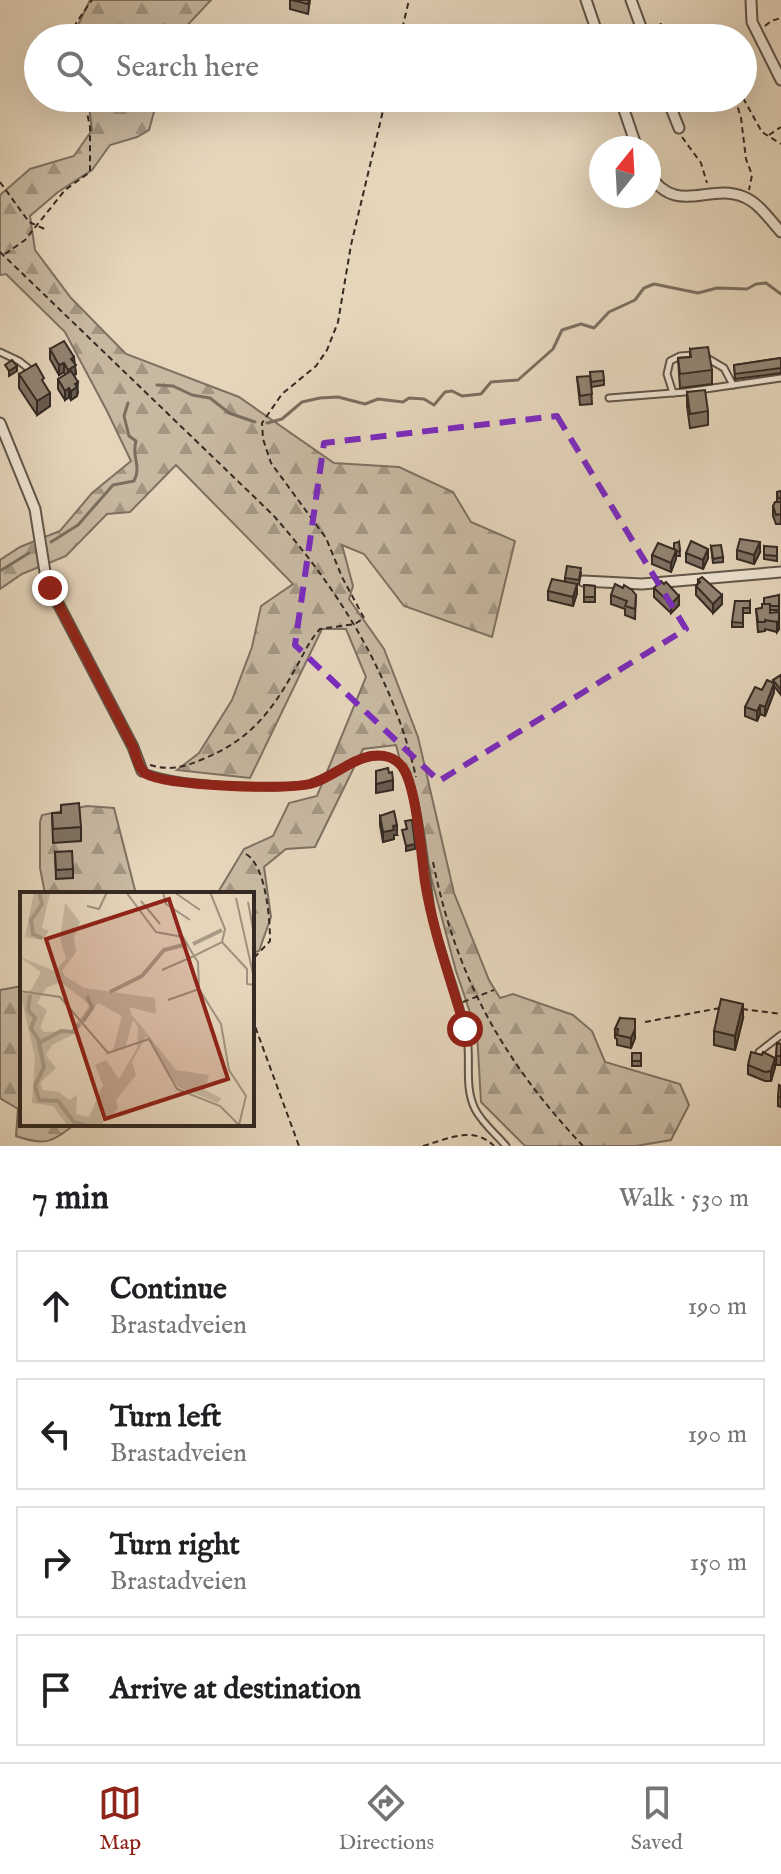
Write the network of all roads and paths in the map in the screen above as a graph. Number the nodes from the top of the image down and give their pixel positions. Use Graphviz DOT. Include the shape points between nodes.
graph roads {
  1 [pos="92,0"];
  2 [pos="409,0"];
  3 [pos="586,0"];
  4 [pos="631,0"];
  5 [pos="751,0"];
  6 [pos="781,18"];
  7 [pos="662,21"];
  8 [pos="76,24"];
  9 [pos="403,24"];
  10 [pos="594,24"];
  11 [pos="640,24"];
  12 [pos="661,24"];
  13 [pos="753,24"];
  14 [pos="758,33"];
  15 [pos="781,80"];
  16 [pos="87,112"];
  17 [pos="383,112"];
  18 [pos="625,112"];
  19 [pos="673,112"];
  20 [pos="739,112"];
  21 [pos="751,112"];
  22 [pos="781,127"];
  23 [pos="679,128"];
  24 [pos="633,136"];
  25 [pos="768,136"];
  26 [pos="781,144"];
  27 [pos="0,182"];
  28 [pos="661,188"];
  29 [pos="710,196"];
  30 [pos="745,197"];
  31 [pos="34,227"];
  32 [pos="47,230"];
  33 [pos="781,232"];
  34 [pos="0,252"];
  35 [pos="4,255"];
  36 [pos="0,352"];
  37 [pos="781,378"];
  38 [pos="41,380"];
  39 [pos="733,385"];
  40 [pos="673,393"];
  41 [pos="609,398"];
  42 [pos="0,423"];
  43 [pos="781,572"];
  44 [pos="583,581"];
  45 [pos="355,624"];
  46 [pos="140,766"];
  47 [pos="416,781"];
  48 [pos="246,854"];
  49 [pos="432,859"];
  50 [pos="254,958"];
  51 [pos="494,990"];
  52 [pos="463,1002"];
  53 [pos="721,1008"];
  54 [pos="731,1008"];
  55 [pos="781,1014"];
  56 [pos="645,1022"];
  57 [pos="254,1023"];
  58 [pos="781,1035"];
  59 [pos="759,1052"];
  60 [pos="299,1146"];
  61 [pos="423,1146"];
  62 [pos="494,1146"];
  63 [pos="506,1146"];
  64 [pos="583,1146"];
  1 -- 8 [label="path"];
  2 -- 9 [label="path"];
  3 -- 10 [label="street"];
  4 -- 11 [label="street"];
  5 -- 13 [label="street"];
  6 -- 14 [label="path"];
  7 -- 12 [label="path"];
  14 -- 15 [label="street"];
  16 -- 31 [label="path" via="90,172 65,190"];
  17 -- 45 [label="path" via="333,336 316,366 282,394 262,423 271,463 326,538 364,618"];
  18 -- 24 [label="street"];
  19 -- 23 [label="street"];
  20 -- 30 [label="path" via="752,175"];
  21 -- 25 [label="path"];
  22 -- 25 [label="path"];
  23 -- 29 [label="path" via="701,163"];
  25 -- 26 [label="path"];
  27 -- 31 [label="path"];
  28 -- 29 [label="street" via="675,195"];
  29 -- 30 [label="street"];
  30 -- 33 [label="street"];
  31 -- 32 [label="path"];
  31 -- 35 [label="path"];
  34 -- 35 [label="path"];
  35 -- 45 [label="path" via="273,515"];
  36 -- 38 [label="lane"];
  37 -- 39 [label="lane"];
  39 -- 40 [label="lane"];
  39 -- 40 [label="lane" via="719,364 680,356 667,369"];
  40 -- 41 [label="lane"];
  42 -- 46 [label="street" via="35,509 50,588"];
  43 -- 44 [label="street" via="642,584"];
  45 -- 46 [label="path" via="320,629 278,700 228,749 175,769"];
  45 -- 47 [label="path" via="398,715"];
  46 -- 63 [label="lane" via="166,779 285,788 327,778 374,755 395,759 412,795 425,882 467,1040 470,1095 481,1119"];
  48 -- 50 [label="path" via="254,858 262,878 270,929 270,941"];
  49 -- 64 [label="path" via="452,937 480,1004 520,1072"];
  51 -- 52 [label="path, bridge"];
  53 -- 56 [label="path"];
  54 -- 55 [label="path"];
  57 -- 60 [label="path"];
  58 -- 59 [label="lane"];
  61 -- 62 [label="path" via="473,1133"];
}
